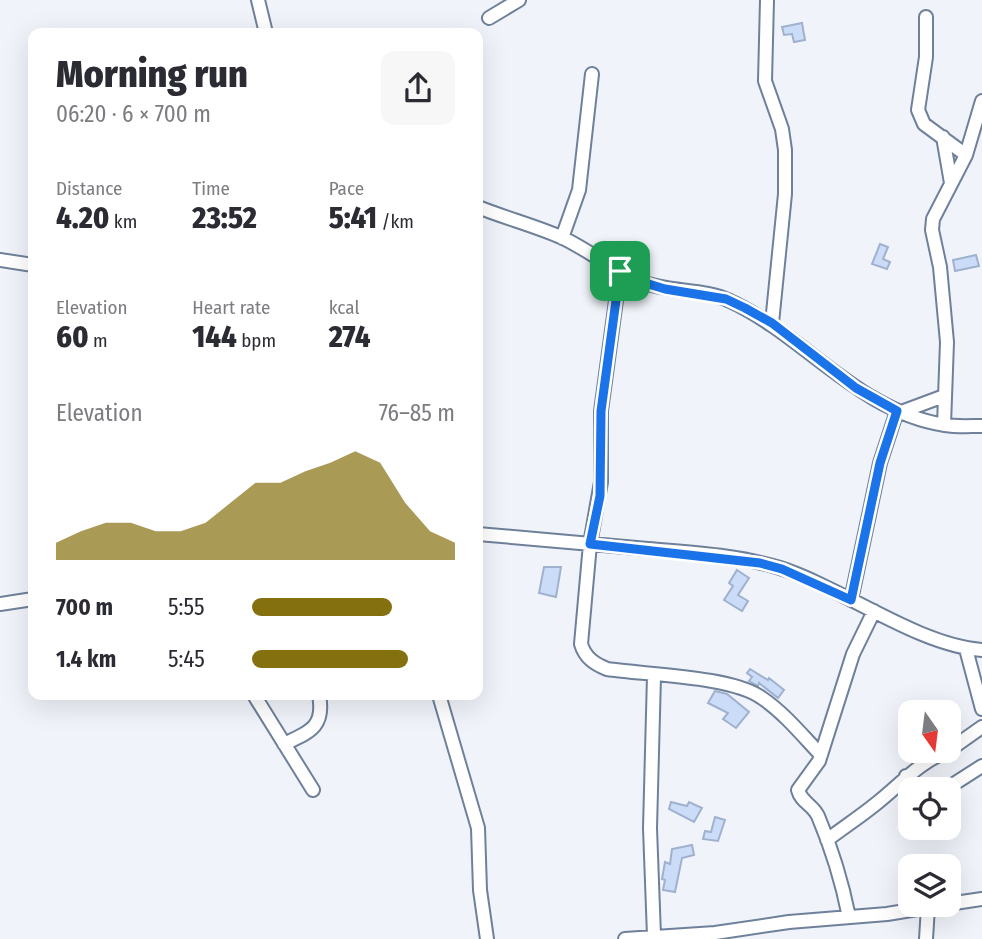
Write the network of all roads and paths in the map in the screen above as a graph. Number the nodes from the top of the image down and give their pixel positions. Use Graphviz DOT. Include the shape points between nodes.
graph roads {
  1 [pos="258,0"];
  2 [pos="519,0"];
  3 [pos="767,0"];
  4 [pos="926,17"];
  5 [pos="489,18"];
  6 [pos="265,28"];
  7 [pos="592,74"];
  8 [pos="982,101"];
  9 [pos="943,137"];
  10 [pos="966,155"];
  11 [pos="951,183"];
  12 [pos="483,209"];
  13 [pos="562,238"];
  14 [pos="0,260"];
  15 [pos="28,264"];
  16 [pos="620,271"];
  17 [pos="772,323"];
  18 [pos="944,397"];
  19 [pos="899,412"];
  20 [pos="944,425"];
  21 [pos="982,426"];
  22 [pos="483,534"];
  23 [pos="590,544"];
  24 [pos="28,600"];
  25 [pos="851,600"];
  26 [pos="0,604"];
  27 [pos="874,611"];
  28 [pos="966,649"];
  29 [pos="982,650"];
  30 [pos="654,676"];
  31 [pos="257,700"];
  32 [pos="320,700"];
  33 [pos="440,700"];
  34 [pos="982,709"];
  35 [pos="982,727"];
  36 [pos="961,742"];
  37 [pos="284,744"];
  38 [pos="821,755"];
  39 [pos="924,763"];
  40 [pos="982,766"];
  41 [pos="906,776"];
  42 [pos="961,779"];
  43 [pos="313,790"];
  44 [pos="827,840"];
  45 [pos="982,900"];
  46 [pos="961,902"];
  47 [pos="898,912"];
  48 [pos="849,917"];
  49 [pos="927,917"];
  50 [pos="734,934"];
  51 [pos="654,936"];
  52 [pos="487,939"];
  53 [pos="625,939"];
  54 [pos="926,939"];
  1 -- 6 [label="street"];
  2 -- 5 [label="street"];
  3 -- 17 [label="street" via="765,81 785,150"];
  4 -- 9 [label="street" via="918,110 924,124"];
  7 -- 13 [label="street" via="579,190"];
  8 -- 10 [label="street"];
  9 -- 10 [label="street"];
  9 -- 11 [label="street"];
  10 -- 11 [label="street"];
  11 -- 18 [label="street" via="936,210 932,230 945,309"];
  12 -- 13 [label="street"];
  13 -- 16 [label="street"];
  14 -- 15 [label="street"];
  16 -- 17 [label="street" via="665,289 726,299"];
  16 -- 23 [label="street" via="601,411 600,496"];
  17 -- 19 [label="street" via="846,381"];
  18 -- 19 [label="street"];
  18 -- 20 [label="street"];
  19 -- 20 [label="street"];
  19 -- 25 [label="street" via="880,463"];
  20 -- 21 [label="street"];
  22 -- 23 [label="street"];
  23 -- 25 [label="street" via="760,563"];
  23 -- 30 [label="street" via="583,653 607,670"];
  24 -- 26 [label="street"];
  25 -- 27 [label="street"];
  27 -- 28 [label="street"];
  27 -- 38 [label="street" via="853,654"];
  28 -- 29 [label="street"];
  28 -- 34 [label="street"];
  30 -- 38 [label="street" via="716,681 760,696"];
  30 -- 51 [label="street" via="650,828"];
  31 -- 37 [label="street"];
  32 -- 37 [label="street" via="322,712 317,723 307,734"];
  33 -- 52 [label="street" via="478,828"];
  35 -- 36 [label="street"];
  37 -- 43 [label="street"];
  38 -- 44 [label="street" via="799,793 818,815"];
  39 -- 41 [label="street"];
  40 -- 42 [label="street"];
  41 -- 44 [label="street"];
  44 -- 48 [label="street"];
  45 -- 46 [label="street"];
  47 -- 48 [label="street"];
  48 -- 50 [label="street"];
  49 -- 54 [label="street"];
  50 -- 51 [label="street"];
  51 -- 53 [label="street"];
}
